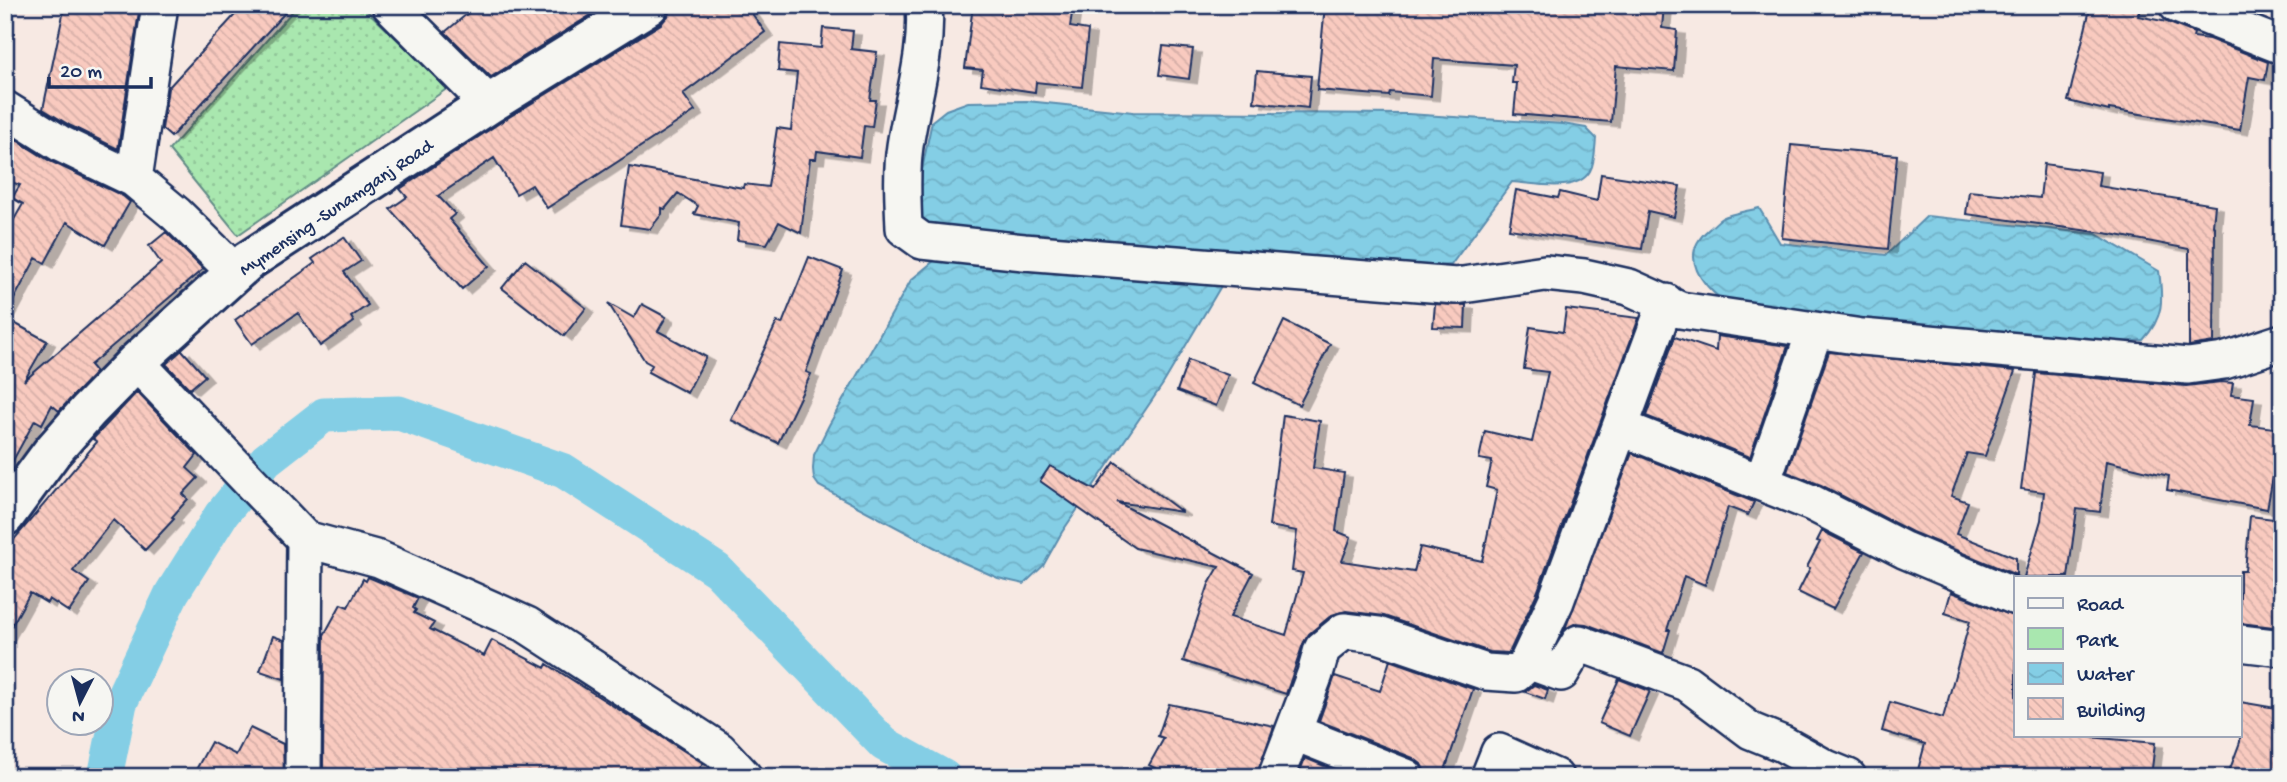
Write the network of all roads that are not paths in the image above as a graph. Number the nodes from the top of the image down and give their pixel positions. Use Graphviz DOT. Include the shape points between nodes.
graph roads {
  1 [pos="160,5"];
  2 [pos="390,5"];
  3 [pos="649,5"];
  4 [pos="924,5"];
  5 [pos="2177,5"];
  6 [pos="2282,46"];
  7 [pos="489,104"];
  8 [pos="5,109"];
  9 [pos="134,179"];
  10 [pos="235,272"];
  11 [pos="1666,303"];
  12 [pos="1815,330"];
  13 [pos="2282,342"];
  14 [pos="136,362"];
  15 [pos="1622,428"];
  16 [pos="1762,483"];
  17 [pos="5,516"];
  18 [pos="304,539"];
  19 [pos="2014,596"];
  20 [pos="2242,643"];
  21 [pos="2282,648"];
  22 [pos="1528,661"];
  23 [pos="1293,732"];
  24 [pos="306,777"];
  25 [pos="744,777"];
  26 [pos="1276,777"];
  27 [pos="1406,777"];
  28 [pos="1489,777"];
  29 [pos="1555,777"];
  30 [pos="1848,777"];
  1 -- 9 [label="street"];
  2 -- 7 [label="street"];
  3 -- 7 [label="main road, Mymensing -Sunamganj Road"];
  4 -- 11 [label="street" via="925,33 903,179 904,228 922,241 1456,286 1545,273 1629,287"];
  5 -- 6 [label="street"];
  7 -- 10 [label="main road, Mymensing -Sunamganj Road"];
  8 -- 9 [label="street" via="61,144"];
  9 -- 10 [label="street"];
  10 -- 14 [label="main road, Mymensing -Sunamganj Road"];
  11 -- 12 [label="street" via="1680,310"];
  11 -- 15 [label="street"];
  12 -- 13 [label="street" via="2188,366 2224,361"];
  12 -- 16 [label="street"];
  14 -- 17 [label="main road, Mymensing -Sunamganj Road" via="52,452"];
  14 -- 18 [label="street"];
  15 -- 16 [label="street"];
  15 -- 22 [label="street" via="1556,601"];
  16 -- 19 [label="street"];
  18 -- 24 [label="street"];
  18 -- 25 [label="street" via="379,559 527,625 719,750"];
  20 -- 21 [label="street"];
  22 -- 23 [label="street" via="1516,674 1503,675 1378,635 1344,631 1322,649"];
  22 -- 30 [label="street" via="1561,673 1579,643 1591,647 1687,683 1751,731"];
  23 -- 26 [label="street"];
  23 -- 27 [label="street"];
  28 -- 29 [label="street" via="1499,752"];
}
